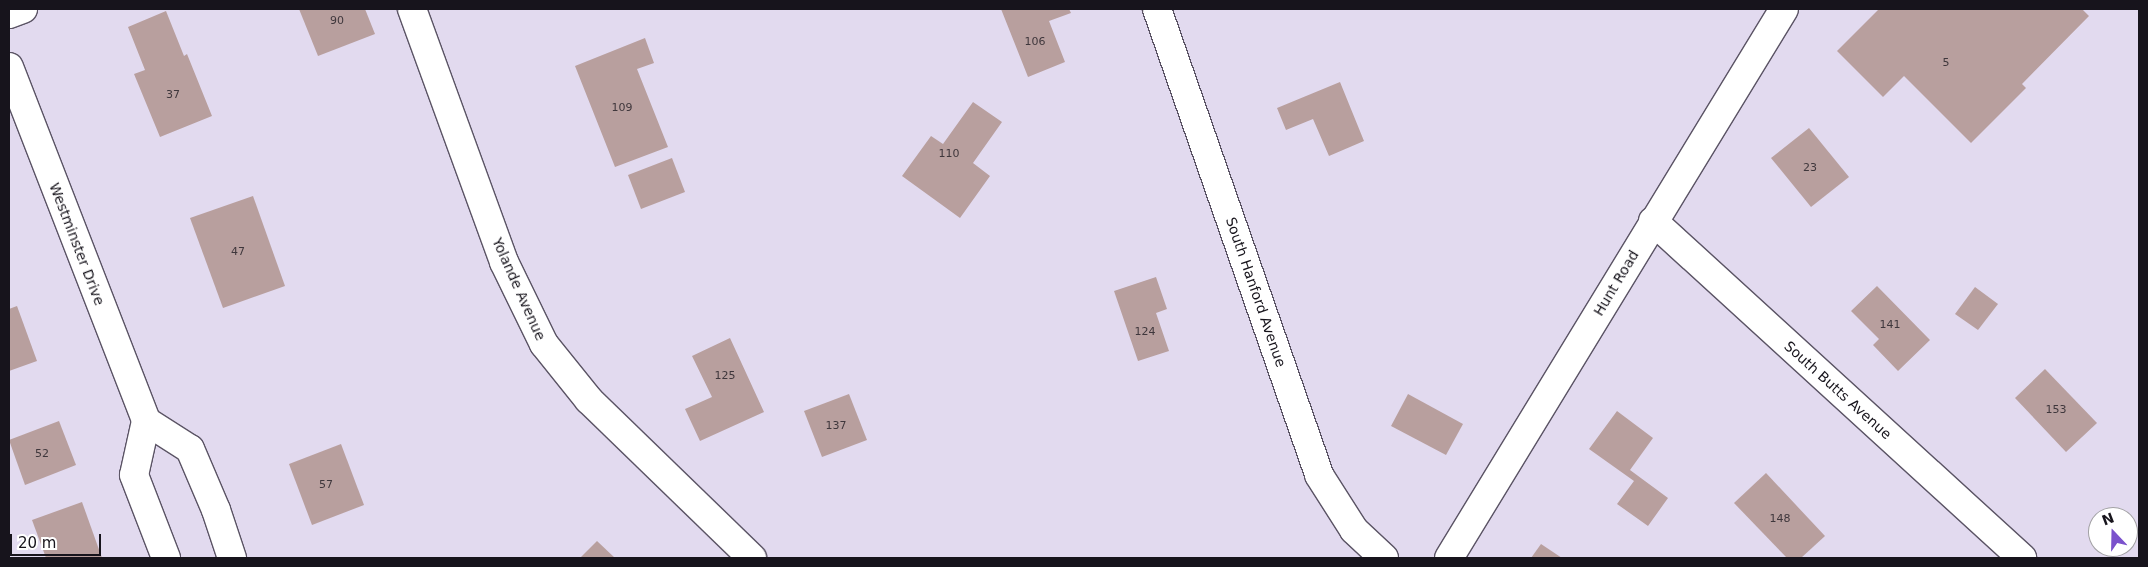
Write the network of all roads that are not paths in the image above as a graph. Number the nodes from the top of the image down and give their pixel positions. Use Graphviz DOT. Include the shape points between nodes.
graph roads {
  1 [pos="23,9"];
  2 [pos="412,9"];
  3 [pos="1157,9"];
  4 [pos="1784,9"];
  5 [pos="9,14"];
  6 [pos="9,67"];
  7 [pos="1653,221"];
  8 [pos="146,421"];
  9 [pos="166,558"];
  10 [pos="232,558"];
  11 [pos="752,558"];
  12 [pos="1384,558"];
  13 [pos="1449,558"];
  14 [pos="2022,558"];
  1 -- 5 [label="street"];
  2 -- 11 [label="street, Yolande Avenue" via="504,262 544,344 589,400"];
  3 -- 12 [label="street, South Hanford Avenue" via="1319,475 1354,530"];
  4 -- 7 [label="street, Hunt Road"];
  6 -- 8 [label="street, Westminster Drive"];
  7 -- 13 [label="street, Hunt Road"];
  7 -- 14 [label="street, South Butts Avenue"];
  8 -- 9 [label="street" via="134,475"];
  8 -- 10 [label="street" via="190,449"];
}
